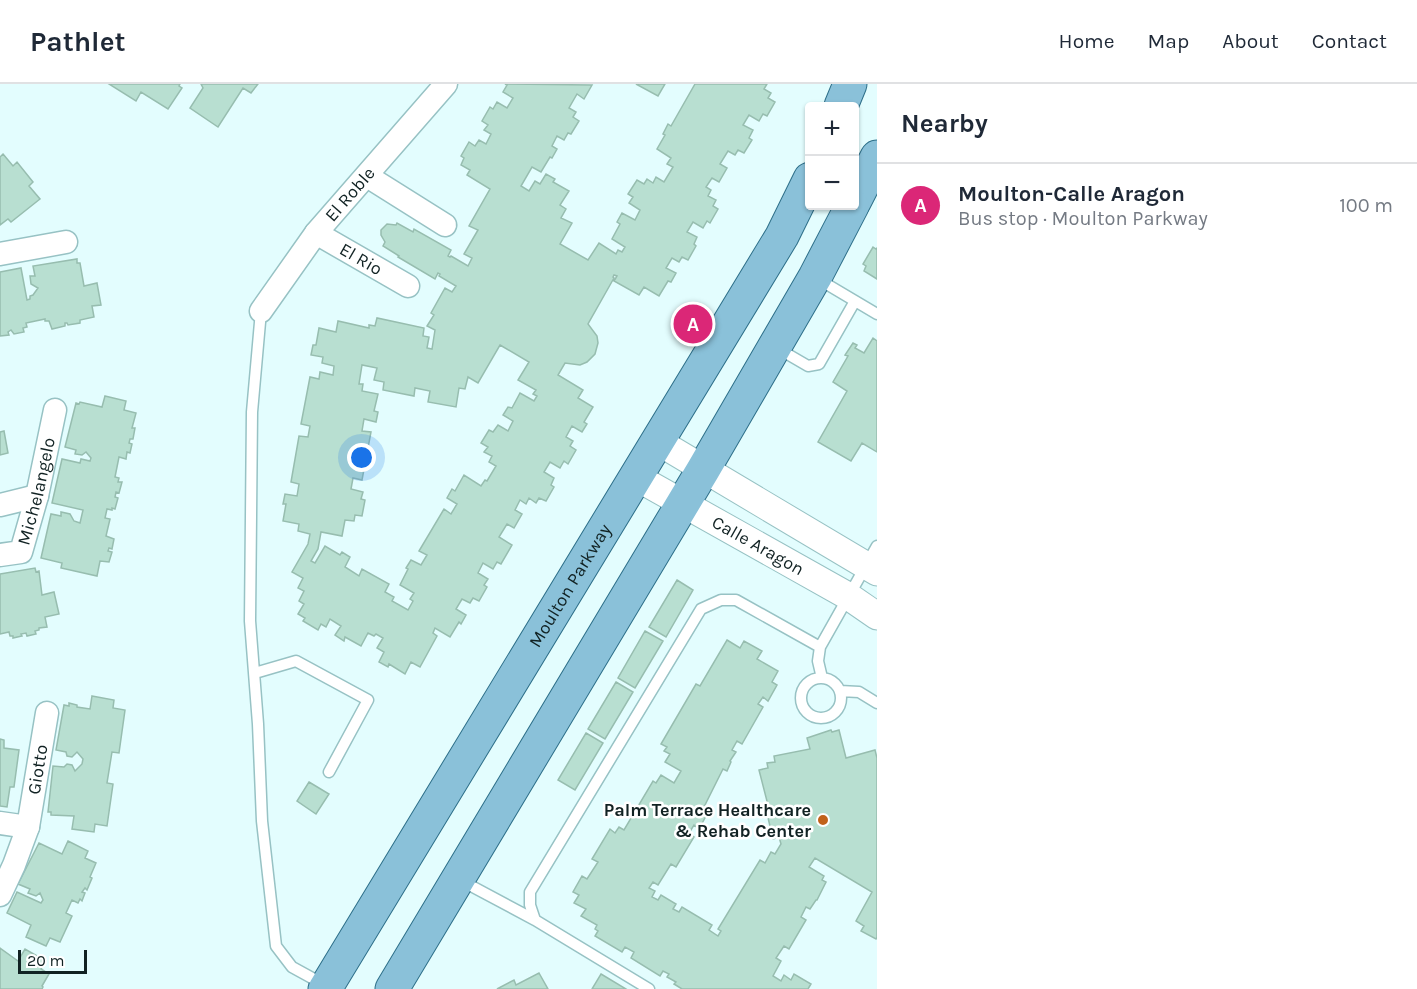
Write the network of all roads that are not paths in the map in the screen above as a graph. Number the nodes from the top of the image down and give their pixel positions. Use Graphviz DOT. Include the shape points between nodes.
graph roads {
  1 [pos="446,84"];
  2 [pos="850,84"];
  3 [pos="843,102"];
  4 [pos="877,157"];
  5 [pos="367,176"];
  6 [pos="805,189"];
  7 [pos="859,193"];
  8 [pos="850,210"];
  9 [pos="445,225"];
  10 [pos="316,233"];
  11 [pos="66,242"];
  12 [pos="0,254"];
  13 [pos="815,276"];
  14 [pos="408,286"];
  15 [pos="855,301"];
  16 [pos="261,310"];
  17 [pos="877,314"];
  18 [pos="774,347"];
  19 [pos="55,410"];
  20 [pos="657,441"];
  21 [pos="703,470"];
  22 [pos="636,477"];
  23 [pos="37,496"];
  24 [pos="683,502"];
  25 [pos="0,505"];
  26 [pos="0,555"];
  27 [pos="873,561"];
  28 [pos="849,596"];
  29 [pos="877,616"];
  30 [pos="820,647"];
  31 [pos="255,673"];
  32 [pos="822,678"];
  33 [pos="840,691"];
  34 [pos="877,703"];
  35 [pos="47,713"];
  36 [pos="329,772"];
  37 [pos="0,823"];
  38 [pos="28,826"];
  39 [pos="457,878"];
  40 [pos="0,895"];
  41 [pos="535,920"];
  42 [pos="326,988"];
  43 [pos="392,989"];
  44 [pos="648,989"];
  1 -- 5 [label="street, El Roble"];
  2 -- 3 [label="main road"];
  4 -- 7 [label="main road"];
  5 -- 9 [label="street"];
  5 -- 10 [label="street, El Roble"];
  6 -- 20 [label="main road, Moulton Parkway" via="782,236"];
  8 -- 13 [label="main road"];
  10 -- 14 [label="street, El Rio"];
  10 -- 16 [label="street, El Roble"];
  11 -- 12 [label="street"];
  13 -- 15 [label="lane"];
  13 -- 18 [label="main road"];
  15 -- 17 [label="lane"];
  15 -- 18 [label="lane" via="819,364 808,366"];
  16 -- 31 [label="lane" via="252,412 250,621"];
  18 -- 21 [label="main road"];
  19 -- 23 [label="street, Michelangelo"];
  20 -- 21 [label="street, Calle Aragon"];
  20 -- 22 [label="main road, Moulton Parkway"];
  21 -- 24 [label="main road"];
  21 -- 27 [label="street, Calle Aragon"];
  22 -- 24 [label="street, Calle Aragon"];
  22 -- 42 [label="main road, Moulton Parkway"];
  23 -- 25 [label="street"];
  23 -- 26 [label="street, Michelangelo" via="21,552"];
  24 -- 28 [label="street, Calle Aragon"];
  24 -- 39 [label="main road"];
  27 -- 28 [label="lane"];
  28 -- 29 [label="street, Calle Aragon"];
  28 -- 30 [label="lane"];
  30 -- 32 [label="lane"];
  30 -- 41 [label="lane" via="736,600 721,600 701,609 531,892"];
  31 -- 36 [label="lane" via="296,661 368,700"];
  31 -- 42 [label="lane" via="262,821 276,946 292,967"];
  32 -- 33 [label="lane" via="836,684"];
  32 -- 33 [label="lane" via="808,683 804,689 801,696 806,711 828,716 839,706"];
  33 -- 34 [label="lane" via="859,692"];
  35 -- 38 [label="street, Giotto"];
  37 -- 38 [label="street"];
  38 -- 40 [label="street, Giotto"];
  39 -- 41 [label="lane"];
  39 -- 43 [label="main road"];
  41 -- 44 [label="lane"];
}
